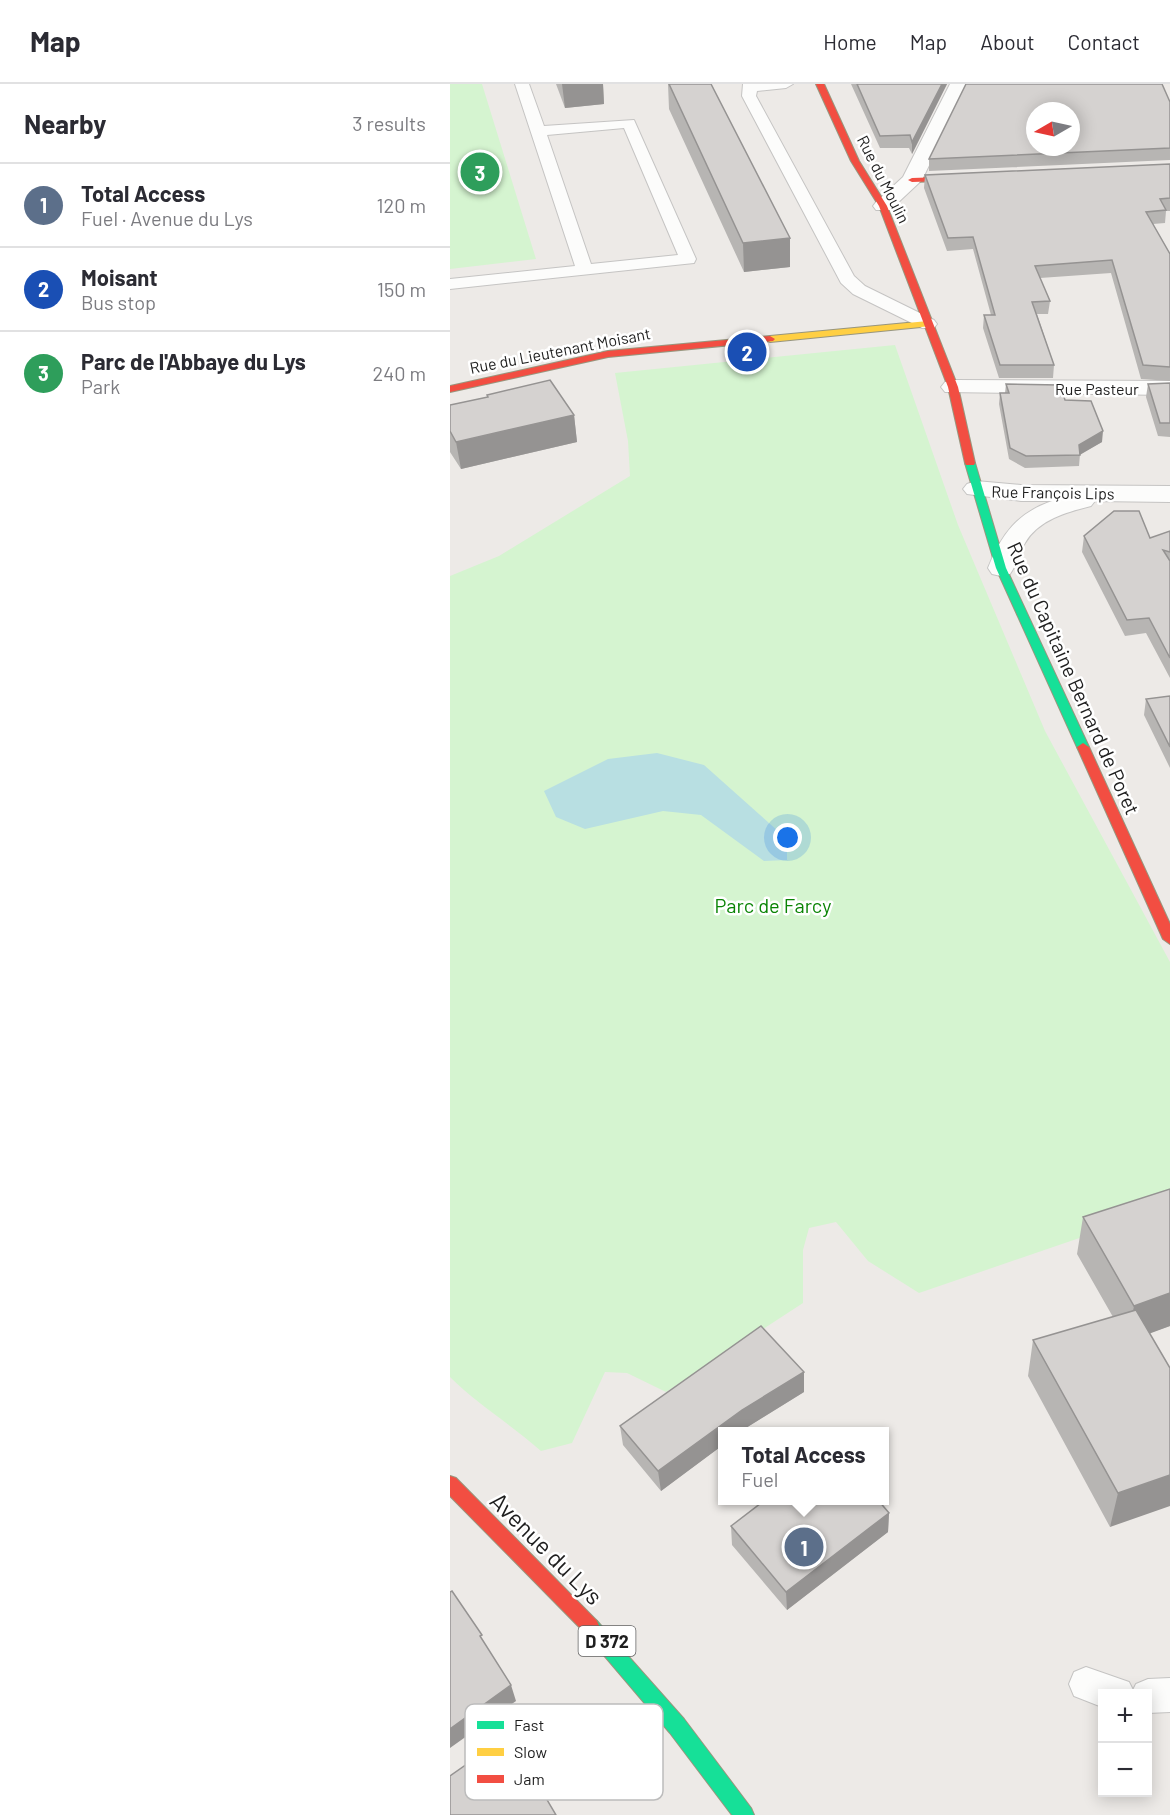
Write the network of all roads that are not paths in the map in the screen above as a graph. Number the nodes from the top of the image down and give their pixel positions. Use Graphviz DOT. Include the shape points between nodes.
graph roads {
  1 [pos="522,84"];
  2 [pos="786,84"];
  3 [pos="820,84"];
  4 [pos="959,84"];
  5 [pos="749,85"];
  6 [pos="538,131"];
  7 [pos="991,177"];
  8 [pos="912,180"];
  9 [pos="883,206"];
  10 [pos="585,270"];
  11 [pos="450,284"];
  12 [pos="928,324"];
  13 [pos="953,387"];
  14 [pos="1170,388"];
  15 [pos="450,389"];
  16 [pos="976,489"];
  17 [pos="1130,494"];
  18 [pos="1170,494"];
  19 [pos="1001,568"];
  20 [pos="1170,939"];
  21 [pos="450,1484"];
  22 [pos="1170,1695"];
  23 [pos="1152,1696"];
  24 [pos="660,1704"];
  25 [pos="663,1708"];
  26 [pos="744,1815"];
  1 -- 6 [label="lane"];
  2 -- 5 [label="lane"];
  3 -- 9 [label="street, Rue du Moulin" via="855,161"];
  4 -- 8 [label="street"];
  5 -- 12 [label="lane" via="749,96 847,279 859,290"];
  6 -- 10 [label="lane"];
  6 -- 10 [label="lane" via="629,123 688,260"];
  7 -- 8 [label="street"];
  8 -- 9 [label="street"];
  9 -- 12 [label="street, Rue du Moulin"];
  10 -- 11 [label="lane"];
  12 -- 13 [label="street, Rue du Capitaine Bernard de Poret"];
  12 -- 15 [label="street, Rue du Lieutenant Moisant" via="618,353"];
  13 -- 14 [label="street, Rue Pasteur"];
  13 -- 16 [label="street, Rue du Capitaine Bernard de Poret"];
  16 -- 17 [label="street, Rue François Lips"];
  16 -- 19 [label="street, Rue du Capitaine Bernard de Poret"];
  17 -- 18 [label="street, Rue François Lips"];
  17 -- 19 [label="street, Rue François Lips" via="1070,503 1036,518 1015,536"];
  19 -- 20 [label="street, Rue du Capitaine Bernard de Poret"];
  21 -- 24 [label="street, Avenue du Lys / D 372" via="531,1559"];
  22 -- 23 [label="lane"];
  25 -- 26 [label="street, Avenue du Lys / D 372"];
}
